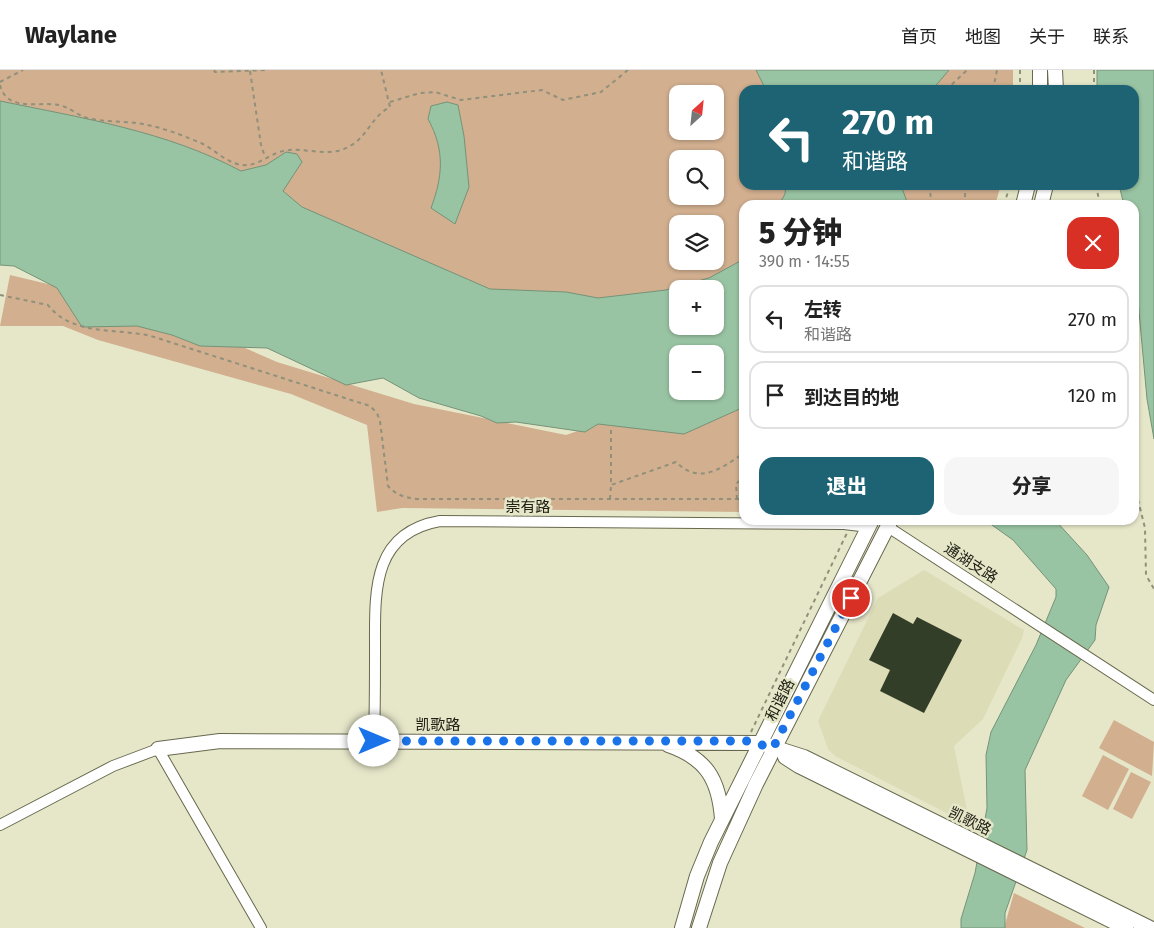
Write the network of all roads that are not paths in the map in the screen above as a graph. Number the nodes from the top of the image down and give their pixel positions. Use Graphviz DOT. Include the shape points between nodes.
graph roads {
  1 [pos="1040,70"];
  2 [pos="1055,70"];
  3 [pos="1040,85"];
  4 [pos="1056,85"];
  5 [pos="739,524"];
  6 [pos="870,525"];
  7 [pos="889,525"];
  8 [pos="893,525"];
  9 [pos="1154,700"];
  10 [pos="374,741"];
  11 [pos="655,742"];
  12 [pos="753,742"];
  13 [pos="773,748"];
  14 [pos="158,750"];
  15 [pos="722,819"];
  16 [pos="0,825"];
  17 [pos="1029,874"];
  18 [pos="260,928"];
  19 [pos="682,928"];
  20 [pos="698,928"];
  21 [pos="1126,928"];
  22 [pos="1150,928"];
  1 -- 3 [label="main road"];
  2 -- 4 [label="main road"];
  5 -- 10 [label="street, 崇有路" via="440,521 415,528 389,552 378,578"];
  6 -- 12 [label="main road, 和谐路"];
  7 -- 13 [label="main road, 和谐路"];
  8 -- 9 [label="street, 通湖支路" via="1037,625"];
  10 -- 11 [label="main road, 凯歌路"];
  10 -- 14 [label="main road, 凯歌路" via="220,741"];
  11 -- 12 [label="main road, 凯歌路"];
  11 -- 15 [label="main road" via="690,754 709,771 719,795"];
  12 -- 13 [label="main road, 凯歌路"];
  12 -- 15 [label="main road, 和谐路"];
  13 -- 17 [label="main road, 凯歌路" via="799,766"];
  13 -- 20 [label="main road, 和谐路" via="720,863"];
  14 -- 16 [label="street, 凯歌路" via="113,766"];
  14 -- 18 [label="street"];
  15 -- 19 [label="main road, 和谐路" via="697,876"];
  17 -- 21 [label="main road, 凯歌路"];
  17 -- 22 [label="main road, 凯歌路"];
}
